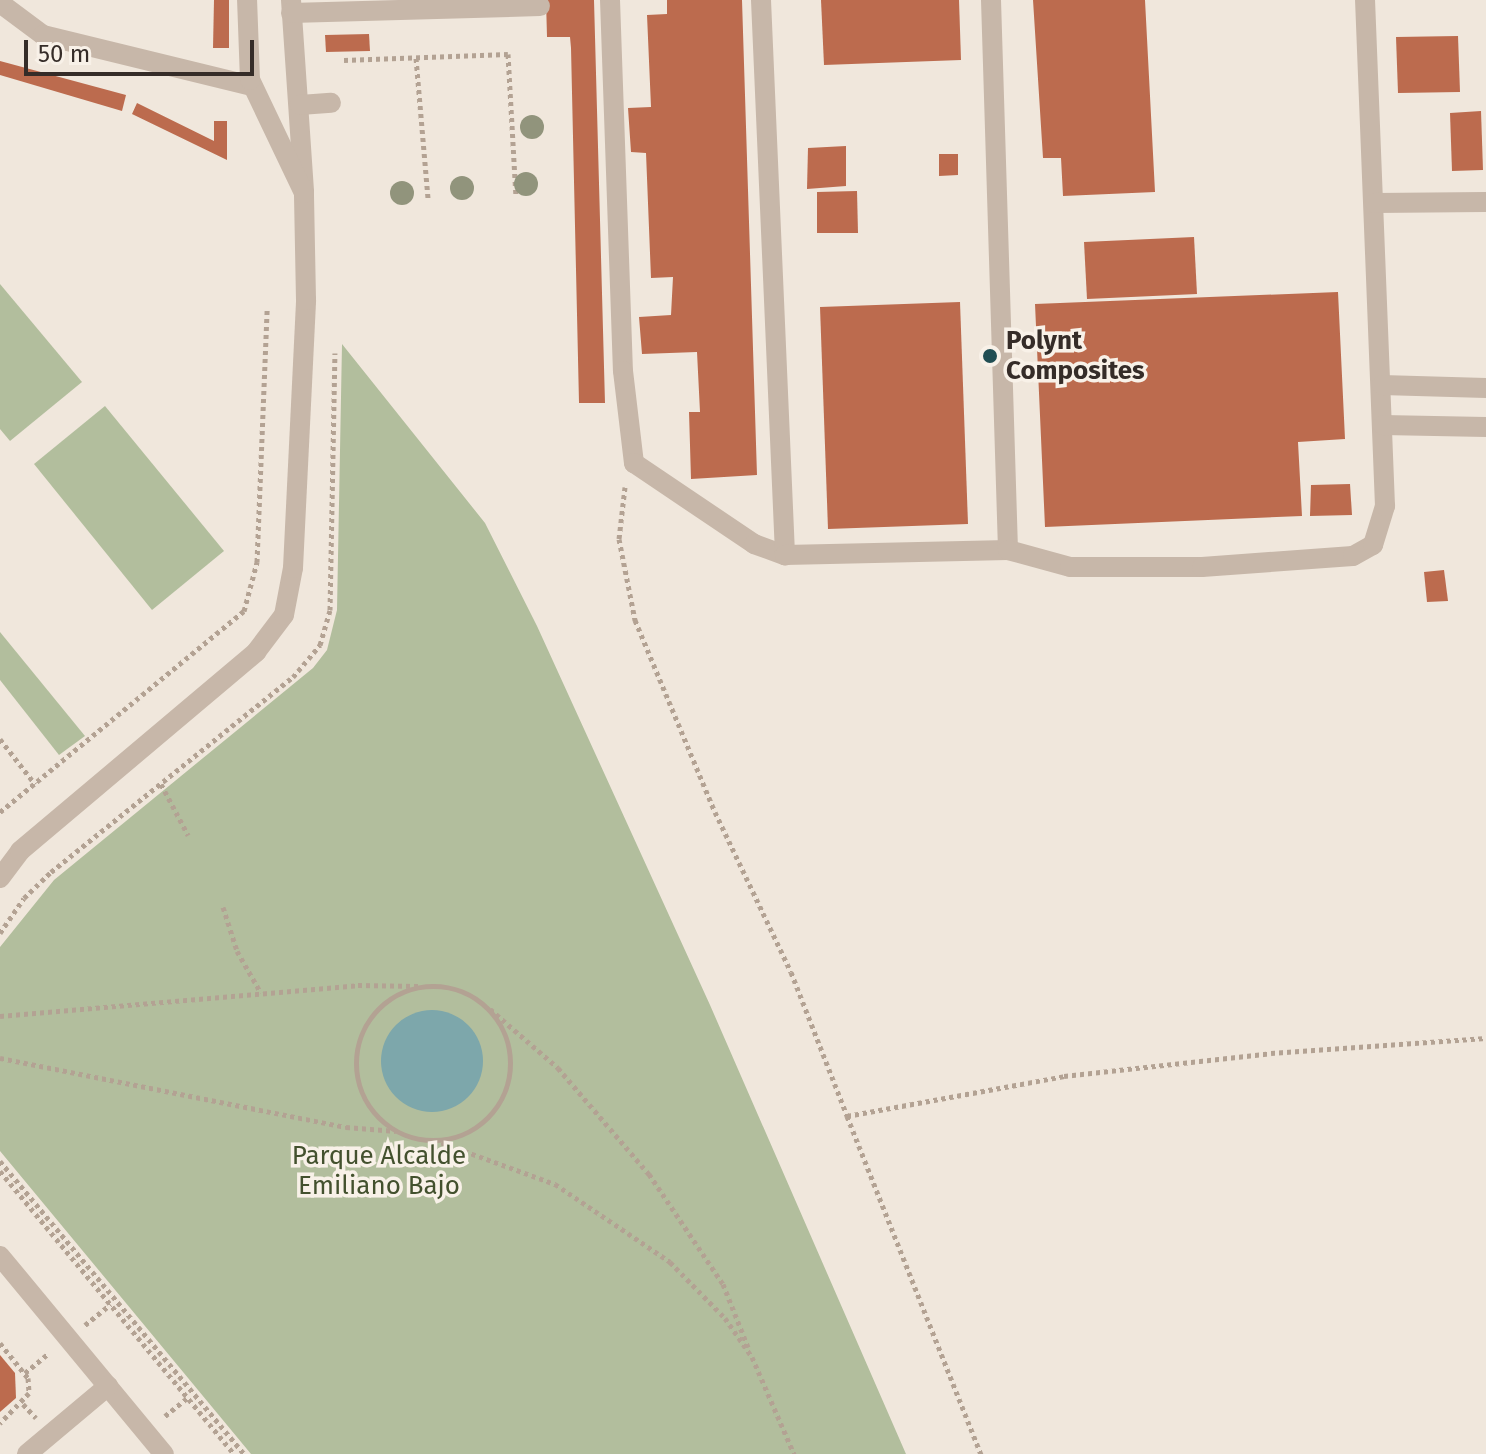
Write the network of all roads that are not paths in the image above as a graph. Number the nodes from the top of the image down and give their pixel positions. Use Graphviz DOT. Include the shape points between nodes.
graph roads {
  1 [pos="247,0"];
  2 [pos="610,0"];
  3 [pos="761,0"];
  4 [pos="991,0"];
  5 [pos="1365,0"];
  6 [pos="0,3"];
  7 [pos="540,6"];
  8 [pos="291,7"];
  9 [pos="252,86"];
  10 [pos="331,103"];
  11 [pos="300,105"];
  12 [pos="304,193"];
  13 [pos="1485,202"];
  14 [pos="1375,203"];
  15 [pos="1382,385"];
  16 [pos="1486,388"];
  17 [pos="1383,425"];
  18 [pos="1486,427"];
  19 [pos="1008,550"];
  20 [pos="785,555"];
  21 [pos="20,851"];
  22 [pos="0,859"];
  23 [pos="0,878"];
  24 [pos="0,1256"];
  25 [pos="108,1386"];
  26 [pos="27,1454"];
  27 [pos="164,1454"];
  1 -- 9 [label="street"];
  2 -- 20 [label="street" via="623,371 634,463 754,544"];
  3 -- 20 [label="street"];
  4 -- 19 [label="street"];
  5 -- 14 [label="street"];
  6 -- 9 [label="street" via="43,35"];
  7 -- 8 [label="street"];
  8 -- 11 [label="street"];
  9 -- 12 [label="street"];
  10 -- 11 [label="street"];
  11 -- 12 [label="street"];
  12 -- 21 [label="street" via="306,300 295,536 284,615 256,652 226,679"];
  13 -- 14 [label="street"];
  14 -- 15 [label="street"];
  15 -- 16 [label="street"];
  15 -- 17 [label="street"];
  17 -- 18 [label="street"];
  17 -- 19 [label="street" via="1382,526 1373,545 1353,556 1202,567 1070,567"];
  19 -- 20 [label="street"];
  21 -- 22 [label="street"];
  21 -- 23 [label="street"];
  24 -- 25 [label="street"];
  25 -- 26 [label="street"];
  25 -- 27 [label="street"];
}
